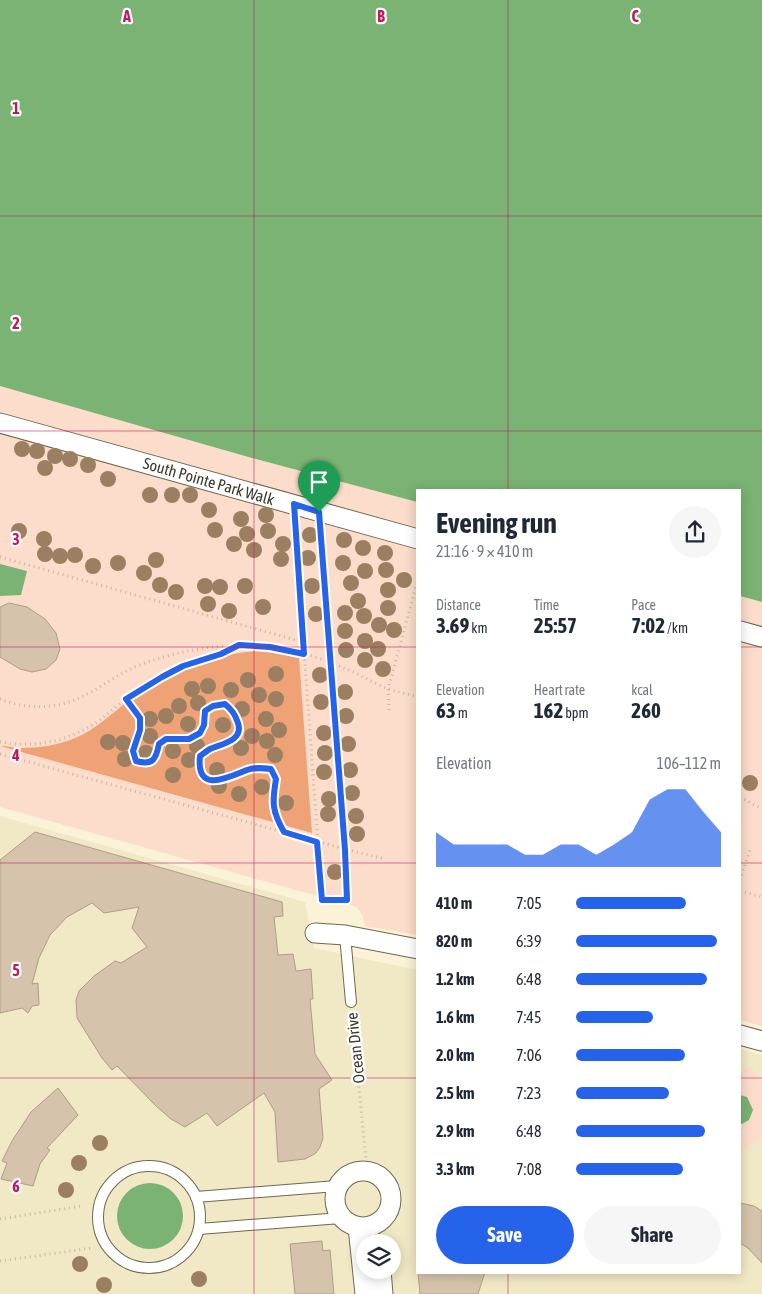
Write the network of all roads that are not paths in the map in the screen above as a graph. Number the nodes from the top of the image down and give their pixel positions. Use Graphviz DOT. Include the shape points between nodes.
graph roads {
  1 [pos="0,423"];
  2 [pos="416,538"];
  3 [pos="741,630"];
  4 [pos="762,637"];
  5 [pos="315,934"];
  6 [pos="345,936"];
  7 [pos="416,949"];
  8 [pos="350,1002"];
  9 [pos="741,1035"];
  10 [pos="762,1041"];
  11 [pos="337,1186"];
  12 [pos="196,1197"];
  13 [pos="341,1218"];
  14 [pos="199,1229"];
  15 [pos="370,1232"];
  16 [pos="382,1279"];
  17 [pos="365,1294"];
  18 [pos="384,1294"];
  1 -- 2 [label="street, South Pointe Park Walk"];
  3 -- 4 [label="street"];
  5 -- 6 [label="street"];
  6 -- 7 [label="street"];
  6 -- 8 [label="lane, Ocean Drive"];
  9 -- 10 [label="street"];
  11 -- 12 [label="lane"];
  11 -- 13 [label="street" via="334,1203"];
  11 -- 15 [label="street" via="356,1171 380,1176 390,1190 390,1206"];
  12 -- 14 [label="lane"];
  12 -- 14 [label="lane" via="190,1186 170,1170 145,1166 118,1177 107,1188 98,1218 106,1246 117,1258 148,1268 164,1266 179,1259"];
  13 -- 14 [label="lane"];
  13 -- 15 [label="street"];
  15 -- 17 [label="street"];
  16 -- 18 [label="street"];
}
